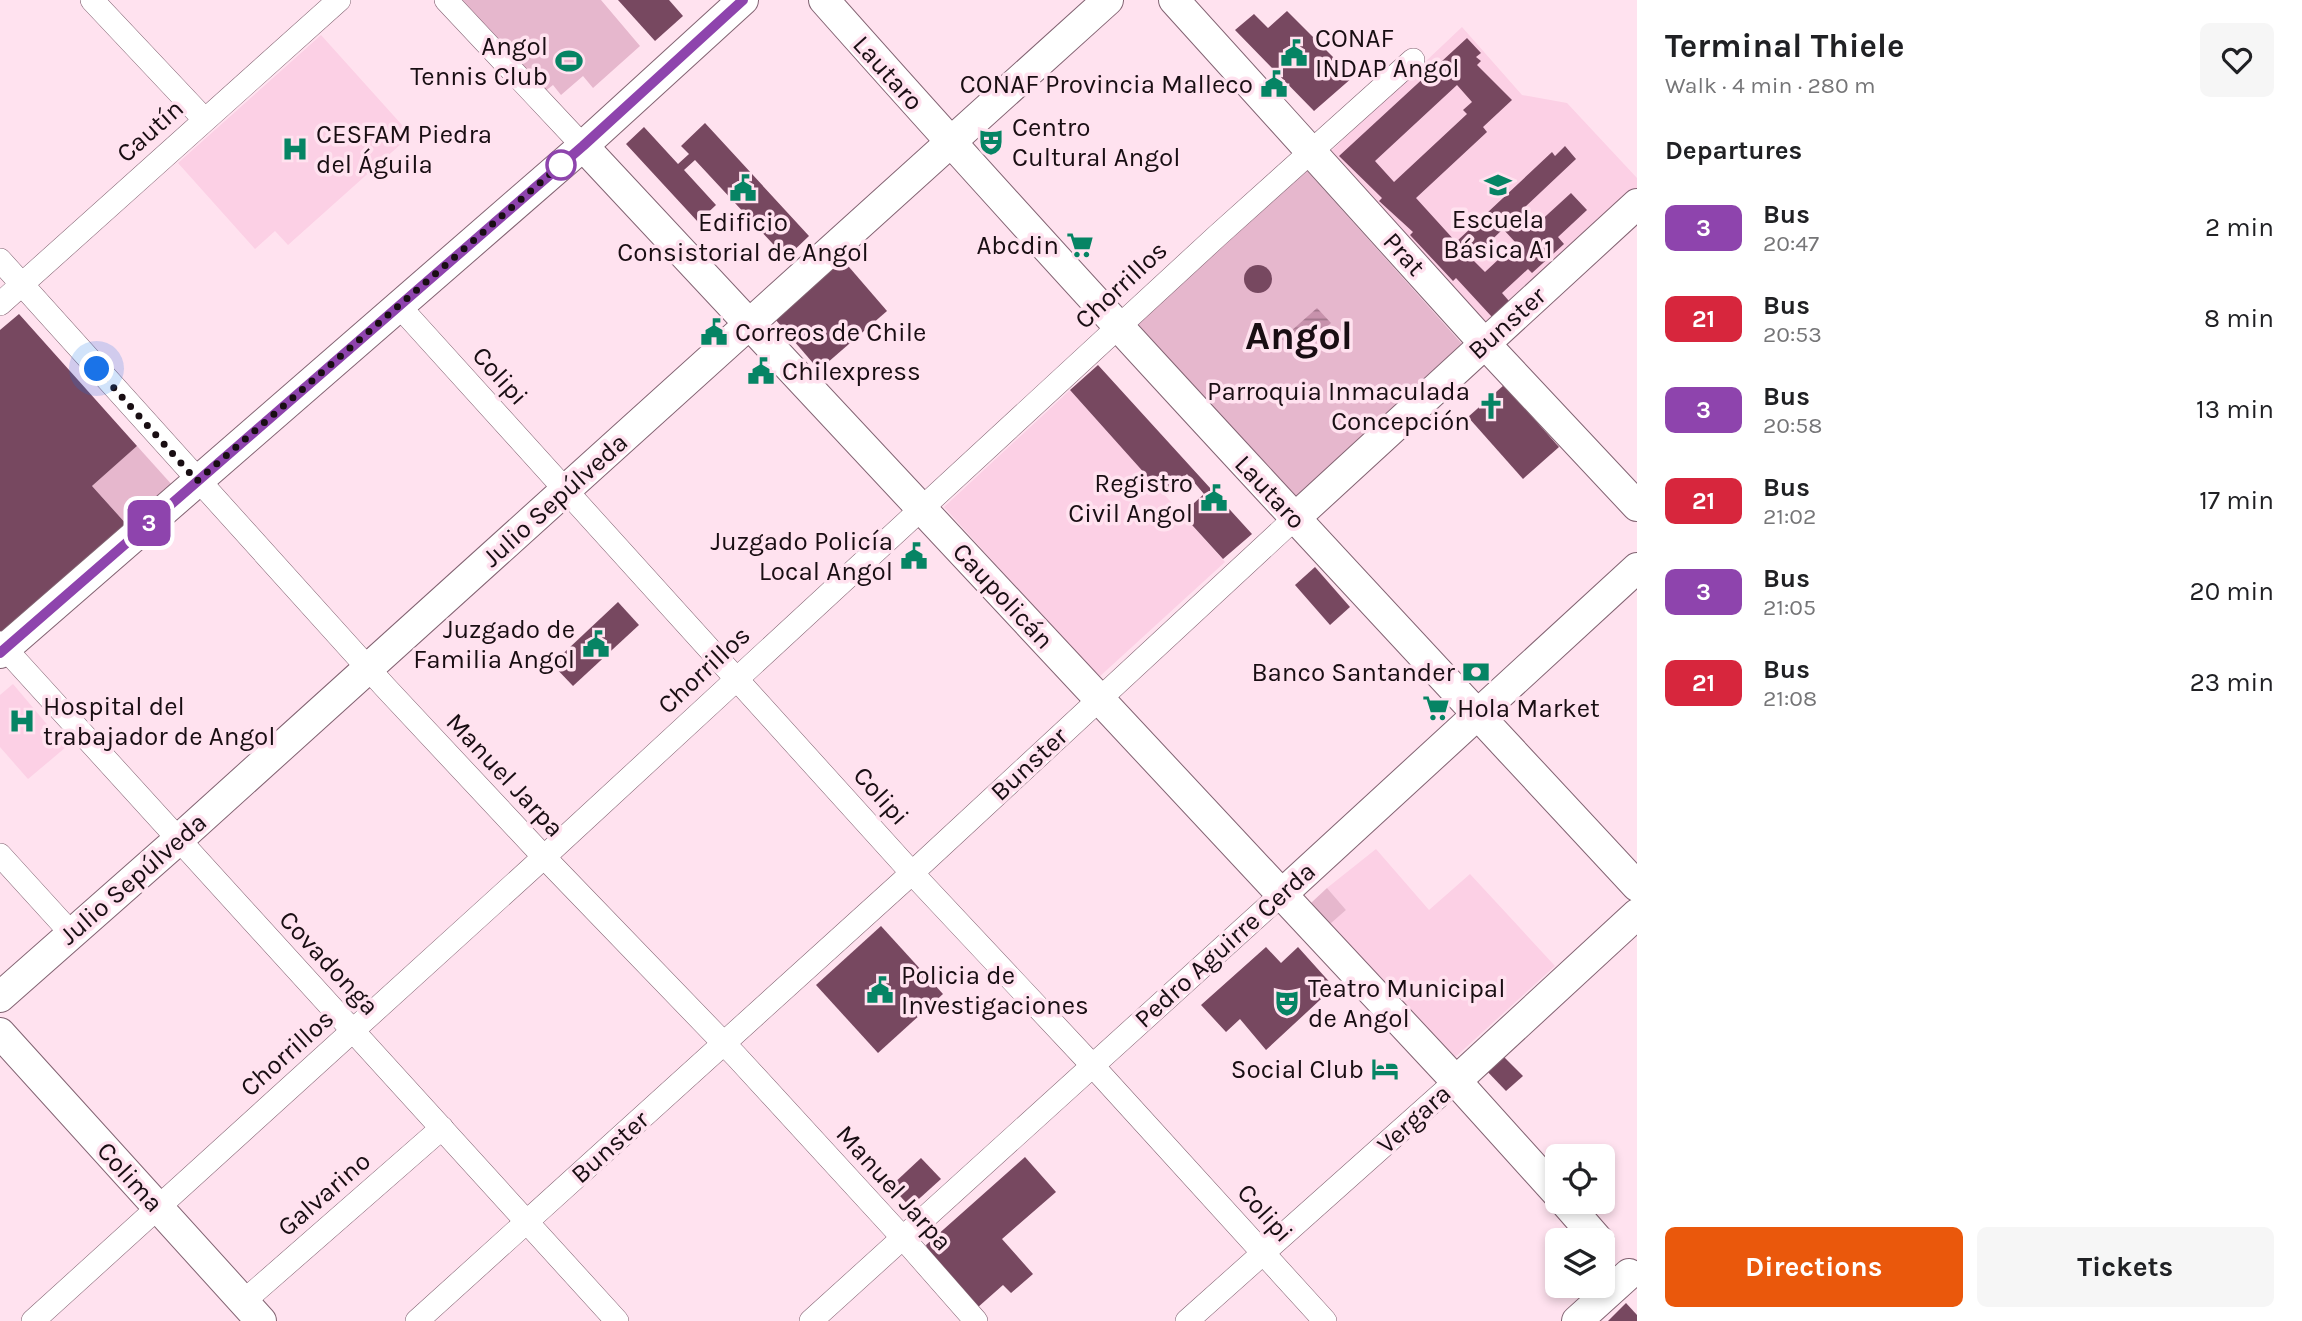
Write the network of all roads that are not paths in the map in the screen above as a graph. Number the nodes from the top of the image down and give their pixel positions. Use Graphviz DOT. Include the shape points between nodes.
graph roads {
  1 [pos="92,0"];
  2 [pos="339,0"];
  3 [pos="446,0"];
  4 [pos="743,0"];
  5 [pos="824,0"];
  6 [pos="1108,0"];
  7 [pos="1174,0"];
  8 [pos="1413,60"];
  9 [pos="205,119"];
  10 [pos="950,142"];
  11 [pos="583,146"];
  12 [pos="1310,151"];
  13 [pos="1637,204"];
  14 [pos="0,260"];
  15 [pos="21,284"];
  16 [pos="0,304"];
  17 [pos="399,306"];
  18 [pos="749,324"];
  19 [pos="1118,326"];
  20 [pos="1485,343"];
  21 [pos="197,481"];
  22 [pos="567,490"];
  23 [pos="1637,506"];
  24 [pos="921,509"];
  25 [pos="1294,519"];
  26 [pos="1637,568"];
  27 [pos="2,648"];
  28 [pos="367,667"];
  29 [pos="736,678"];
  30 [pos="1099,699"];
  31 [pos="1478,715"];
  32 [pos="178,840"];
  33 [pos="544,857"];
  34 [pos="4,869"];
  35 [pos="912,873"];
  36 [pos="1637,886"];
  37 [pos="1282,894"];
  38 [pos="1637,914"];
  39 [pos="71,933"];
  40 [pos="0,997"];
  41 [pos="354,1030"];
  42 [pos="0,1033"];
  43 [pos="724,1044"];
  44 [pos="1092,1065"];
  45 [pos="1457,1081"];
  46 [pos="442,1128"];
  47 [pos="1545,1179"];
  48 [pos="159,1208"];
  49 [pos="1575,1214"];
  50 [pos="527,1222"];
  51 [pos="1587,1228"];
  52 [pos="903,1238"];
  53 [pos="1264,1254"];
  54 [pos="1615,1257"];
  55 [pos="1634,1275"];
  56 [pos="252,1311"];
  57 [pos="33,1321"];
  58 [pos="417,1321"];
  59 [pos="617,1321"];
  60 [pos="811,1321"];
  61 [pos="976,1321"];
  62 [pos="1187,1321"];
  63 [pos="1325,1321"];
  64 [pos="1577,1321"];
  1 -- 9 [label="street"];
  2 -- 9 [label="street, Cautín"];
  3 -- 11 [label="street, Caupolicán"];
  4 -- 11 [label="main road"];
  5 -- 10 [label="main road, Lautaro"];
  6 -- 10 [label="main road, Julio Sepúlveda"];
  7 -- 12 [label="main road, Prat"];
  8 -- 12 [label="street, Chorrillos"];
  9 -- 15 [label="street, Cautín"];
  10 -- 18 [label="main road, Julio Sepúlveda"];
  10 -- 19 [label="main road, Lautaro"];
  11 -- 17 [label="main road"];
  11 -- 18 [label="main road, Caupolicán"];
  12 -- 19 [label="street, Chorrillos"];
  12 -- 20 [label="main road, Prat"];
  13 -- 20 [label="main road, Bunster"];
  14 -- 15 [label="street, Manuel Jarpa"];
  15 -- 16 [label="street, Cautín"];
  15 -- 21 [label="street, Manuel Jarpa"];
  17 -- 21 [label="main road"];
  17 -- 22 [label="street, Colipi"];
  18 -- 22 [label="main road, Julio Sepúlveda"];
  18 -- 24 [label="main road, Caupolicán"];
  19 -- 24 [label="street, Chorrillos"];
  19 -- 25 [label="main road, Lautaro"];
  20 -- 23 [label="main road, Prat"];
  20 -- 25 [label="main road, Bunster"];
  21 -- 27 [label="main road"];
  21 -- 28 [label="street, Manuel Jarpa"];
  22 -- 28 [label="main road, Julio Sepúlveda"];
  22 -- 29 [label="street, Colipi"];
  24 -- 29 [label="street, Chorrillos"];
  24 -- 30 [label="main road, Caupolicán"];
  25 -- 30 [label="street, Bunster"];
  25 -- 31 [label="main road, Lautaro"];
  26 -- 31 [label="main road, Pedro Aguirre Cerda"];
  27 -- 32 [label="street, Covadonga"];
  28 -- 32 [label="main road, Julio Sepúlveda"];
  28 -- 33 [label="street, Manuel Jarpa"];
  29 -- 33 [label="street, Chorrillos"];
  29 -- 35 [label="street, Colipi"];
  30 -- 35 [label="street, Bunster"];
  30 -- 37 [label="main road, Caupolicán"];
  31 -- 36 [label="main road, Lautaro"];
  31 -- 37 [label="main road, Pedro Aguirre Cerda"];
  32 -- 39 [label="main road, Julio Sepúlveda"];
  32 -- 41 [label="street, Covadonga"];
  33 -- 41 [label="street, Chorrillos"];
  33 -- 43 [label="street, Manuel Jarpa"];
  34 -- 39 [label="street"];
  35 -- 43 [label="street, Bunster"];
  35 -- 44 [label="street, Colipi"];
  37 -- 44 [label="street, Pedro Aguirre Cerda"];
  37 -- 45 [label="main road, Caupolicán"];
  38 -- 45 [label="main road, Vergara"];
  39 -- 40 [label="main road, Julio Sepúlveda"];
  41 -- 46 [label="street, Covadonga"];
  41 -- 48 [label="street, Chorrillos"];
  42 -- 48 [label="main road, Colima"];
  43 -- 50 [label="street, Bunster"];
  43 -- 52 [label="street, Manuel Jarpa"];
  44 -- 52 [label="street, Pedro Aguirre Cerda"];
  44 -- 53 [label="street, Colipi"];
  45 -- 47 [label="main road, Caupolicán"];
  45 -- 53 [label="street, Vergara"];
  46 -- 50 [label="street, Covadonga"];
  46 -- 56 [label="street, Galvarino"];
  48 -- 56 [label="main road, Colima"];
  48 -- 57 [label="street, Chorrillos"];
  49 -- 51 [label="main road"];
  50 -- 58 [label="street, Bunster"];
  50 -- 59 [label="street, Covadonga"];
  52 -- 60 [label="street, Pedro Aguirre Cerda"];
  52 -- 61 [label="street, Manuel Jarpa"];
  53 -- 62 [label="street, Vergara"];
  53 -- 63 [label="street, Colipi"];
  54 -- 55 [label="main road"];
  55 -- 64 [label="main road"];
}
